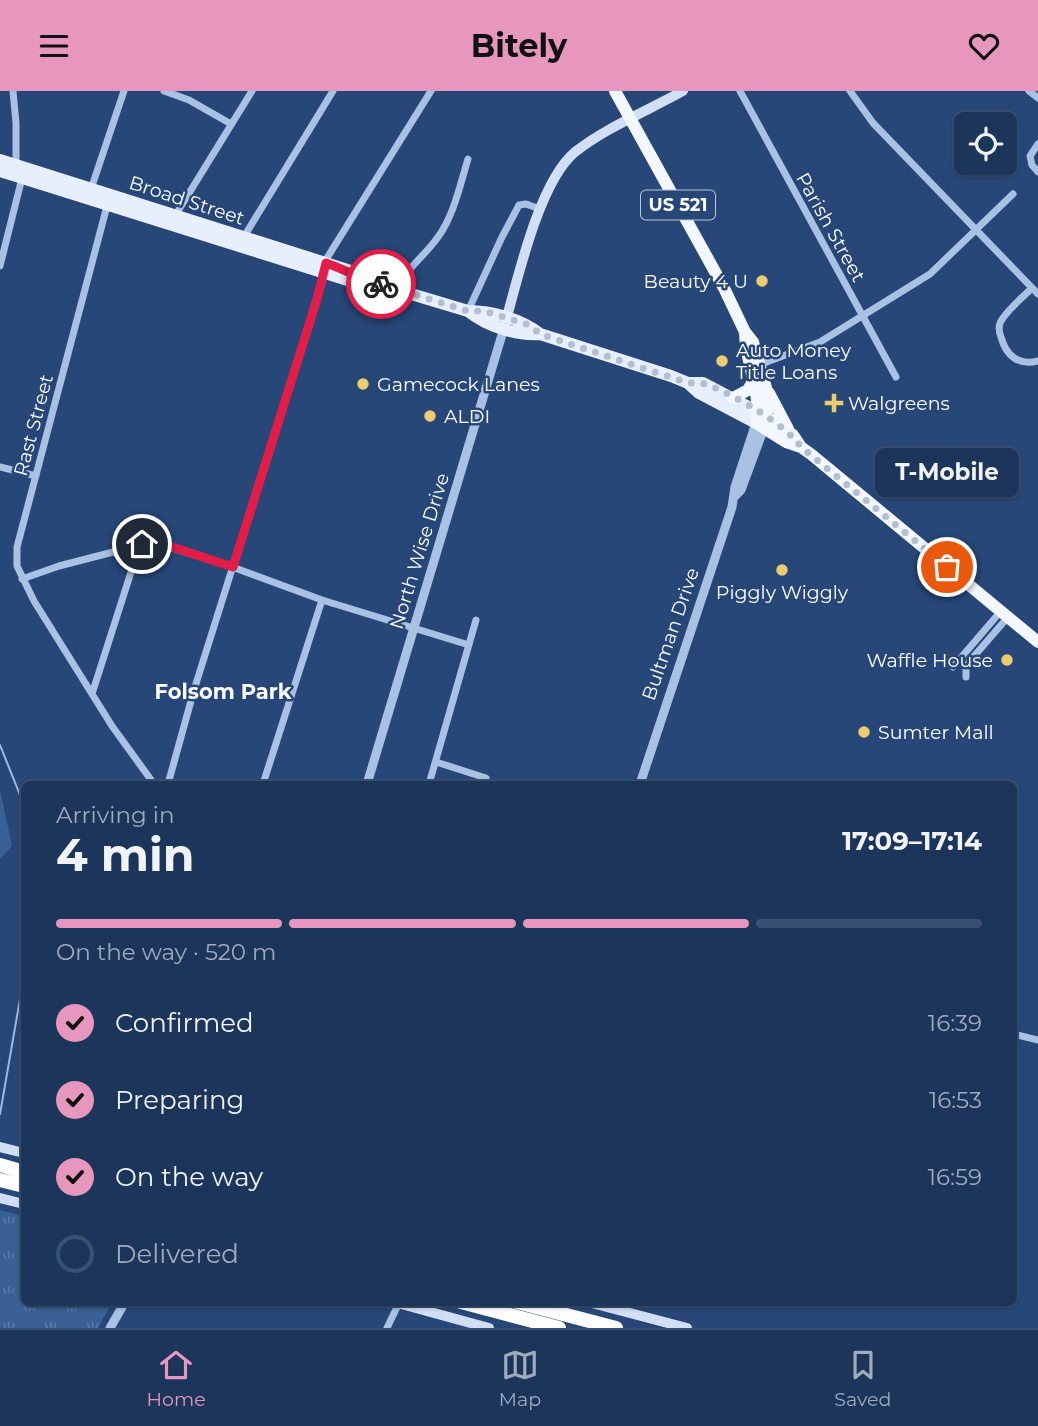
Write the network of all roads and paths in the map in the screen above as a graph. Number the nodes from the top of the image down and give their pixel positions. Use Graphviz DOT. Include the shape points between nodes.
graph roads {
  1 [pos="13,91"];
  2 [pos="124,91"];
  3 [pos="164,91"];
  4 [pos="252,91"];
  5 [pos="333,91"];
  6 [pos="431,91"];
  7 [pos="615,91"];
  8 [pos="683,91"];
  9 [pos="740,91"];
  10 [pos="850,91"];
  11 [pos="1029,91"];
  12 [pos="1038,98"];
  13 [pos="630,119"];
  14 [pos="231,124"];
  15 [pos="1038,144"];
  16 [pos="468,159"];
  17 [pos="0,160"];
  18 [pos="16,165"];
  19 [pos="0,171"];
  20 [pos="1038,172"];
  21 [pos="22,178"];
  22 [pos="91,189"];
  23 [pos="1013,194"];
  24 [pos="107,206"];
  25 [pos="540,209"];
  26 [pos="175,216"];
  27 [pos="976,231"];
  28 [pos="242,242"];
  29 [pos="0,266"];
  30 [pos="325,268"];
  31 [pos="398,289"];
  32 [pos="1035,291"];
  33 [pos="468,311"];
  34 [pos="862,316"];
  35 [pos="505,323"];
  36 [pos="1038,361"];
  37 [pos="755,370"];
  38 [pos="896,377"];
  39 [pos="688,383"];
  40 [pos="766,388"];
  41 [pos="733,398"];
  42 [pos="761,420"];
  43 [pos="790,433"];
  44 [pos="801,447"];
  45 [pos="0,467"];
  46 [pos="36,477"];
  47 [pos="140,544"];
  48 [pos="233,567"];
  49 [pos="22,579"];
  50 [pos="321,600"];
  51 [pos="1004,614"];
  52 [pos="476,620"];
  53 [pos="415,628"];
  54 [pos="1038,642"];
  55 [pos="469,645"];
  56 [pos="953,667"];
  57 [pos="966,677"];
  58 [pos="92,694"];
  59 [pos="436,762"];
  60 [pos="486,778"];
  61 [pos="152,781"];
  62 [pos="169,781"];
  63 [pos="264,781"];
  64 [pos="368,781"];
  65 [pos="430,781"];
  66 [pos="641,781"];
  67 [pos="1017,1035"];
  68 [pos="1038,1040"];
  69 [pos="0,1147"];
  70 [pos="21,1152"];
  71 [pos="0,1165"];
  72 [pos="21,1171"];
  73 [pos="0,1180"];
  74 [pos="21,1185"];
  75 [pos="0,1198"];
  76 [pos="21,1203"];
  77 [pos="123,1306"];
  78 [pos="395,1306"];
  79 [pos="407,1306"];
  80 [pos="476,1306"];
  81 [pos="532,1306"];
  82 [pos="609,1306"];
  83 [pos="110,1328"];
  84 [pos="387,1328"];
  85 [pos="489,1328"];
  86 [pos="559,1328"];
  87 [pos="616,1328"];
  88 [pos="687,1328"];
  1 -- 18 [label="street"];
  2 -- 22 [label="street"];
  3 -- 14 [label="street"];
  4 -- 14 [label="street"];
  5 -- 28 [label="street"];
  6 -- 30 [label="street" via="327,257"];
  7 -- 13 [label="highway, Bultman Drive / US 521"];
  8 -- 13 [label="main road"];
  9 -- 34 [label="street, Parish Street"];
  10 -- 27 [label="street" via="873,123"];
  11 -- 12 [label="street"];
  13 -- 25 [label="main road" via="570,157"];
  13 -- 37 [label="highway, Bultman Drive / US 521" via="719,278 744,332"];
  14 -- 26 [label="street"];
  15 -- 20 [label="street" via="1030,156"];
  16 -- 31 [label="street" via="449,218 405,272"];
  17 -- 18 [label="main road, Broad Street"];
  18 -- 22 [label="main road, Broad Street"];
  19 -- 21 [label="main road, Broad Street"];
  21 -- 24 [label="main road, Broad Street"];
  21 -- 29 [label="street"];
  22 -- 26 [label="main road, Broad Street"];
  23 -- 27 [label="street"];
  24 -- 28 [label="main road, Broad Street"];
  24 -- 46 [label="street, Rast Street"];
  25 -- 33 [label="street" via="519,205"];
  25 -- 35 [label="main road"];
  26 -- 28 [label="main road, Broad Street"];
  27 -- 32 [label="street"];
  27 -- 34 [label="street" via="930,274"];
  28 -- 30 [label="main road, Broad Street"];
  30 -- 31 [label="main road, Broad Street" via="354,282 361,279"];
  30 -- 48 [label="street"];
  31 -- 33 [label="main road, Broad Street"];
  32 -- 36 [label="street" via="1001,320 999,332 1010,356 1022,362"];
  33 -- 35 [label="main road, Broad Street" via="481,320"];
  34 -- 37 [label="street" via="815,345"];
  34 -- 38 [label="street, Parish Street"];
  35 -- 39 [label="main road, Broad Street" via="529,325 540,334"];
  35 -- 53 [label="street, North Wise Drive"];
  37 -- 40 [label="highway, Bultman Drive / US 521"];
  37 -- 41 [label="highway" via="748,390"];
  37 -- 42 [label="highway, Bultman Drive / US 521"];
  39 -- 41 [label="main road, Broad Street" via="703,383"];
  39 -- 42 [label="main road, Broad Street" via="699,393"];
  40 -- 42 [label="highway, Bultman Drive"];
  40 -- 43 [label="highway, US 521"];
  41 -- 42 [label="main road, Broad Street"];
  42 -- 43 [label="highway, Broad Street"];
  42 -- 44 [label="highway, Broad Street / US 521" via="786,442"];
  42 -- 66 [label="street, Bultman Drive"];
  43 -- 44 [label="highway, Broad Street / US 521"];
  44 -- 51 [label="highway, Broad Street / US 521"];
  45 -- 46 [label="street"];
  46 -- 49 [label="street, Rast Street" via="17,547"];
  47 -- 48 [label="street" via="163,544"];
  47 -- 49 [label="street"];
  47 -- 58 [label="street"];
  48 -- 50 [label="street"];
  48 -- 62 [label="street"];
  49 -- 58 [label="street, Rast Street"];
  50 -- 53 [label="street"];
  50 -- 63 [label="street"];
  51 -- 54 [label="highway, Broad Street / US 521"];
  51 -- 56 [label="street"];
  51 -- 57 [label="street" via="969,662"];
  52 -- 55 [label="street"];
  53 -- 55 [label="street"];
  53 -- 64 [label="street, North Wise Drive"];
  55 -- 59 [label="street"];
  58 -- 61 [label="street, Rast Street"];
  59 -- 60 [label="street"];
  59 -- 65 [label="street"];
  67 -- 68 [label="street"];
  69 -- 70 [label="main road"];
  71 -- 72 [label="highway"];
  73 -- 74 [label="highway"];
  75 -- 76 [label="main road"];
  77 -- 83 [label="street"];
  78 -- 84 [label="street"];
  79 -- 85 [label="main road"];
  80 -- 86 [label="highway"];
  81 -- 87 [label="highway"];
  82 -- 88 [label="main road"];
}
